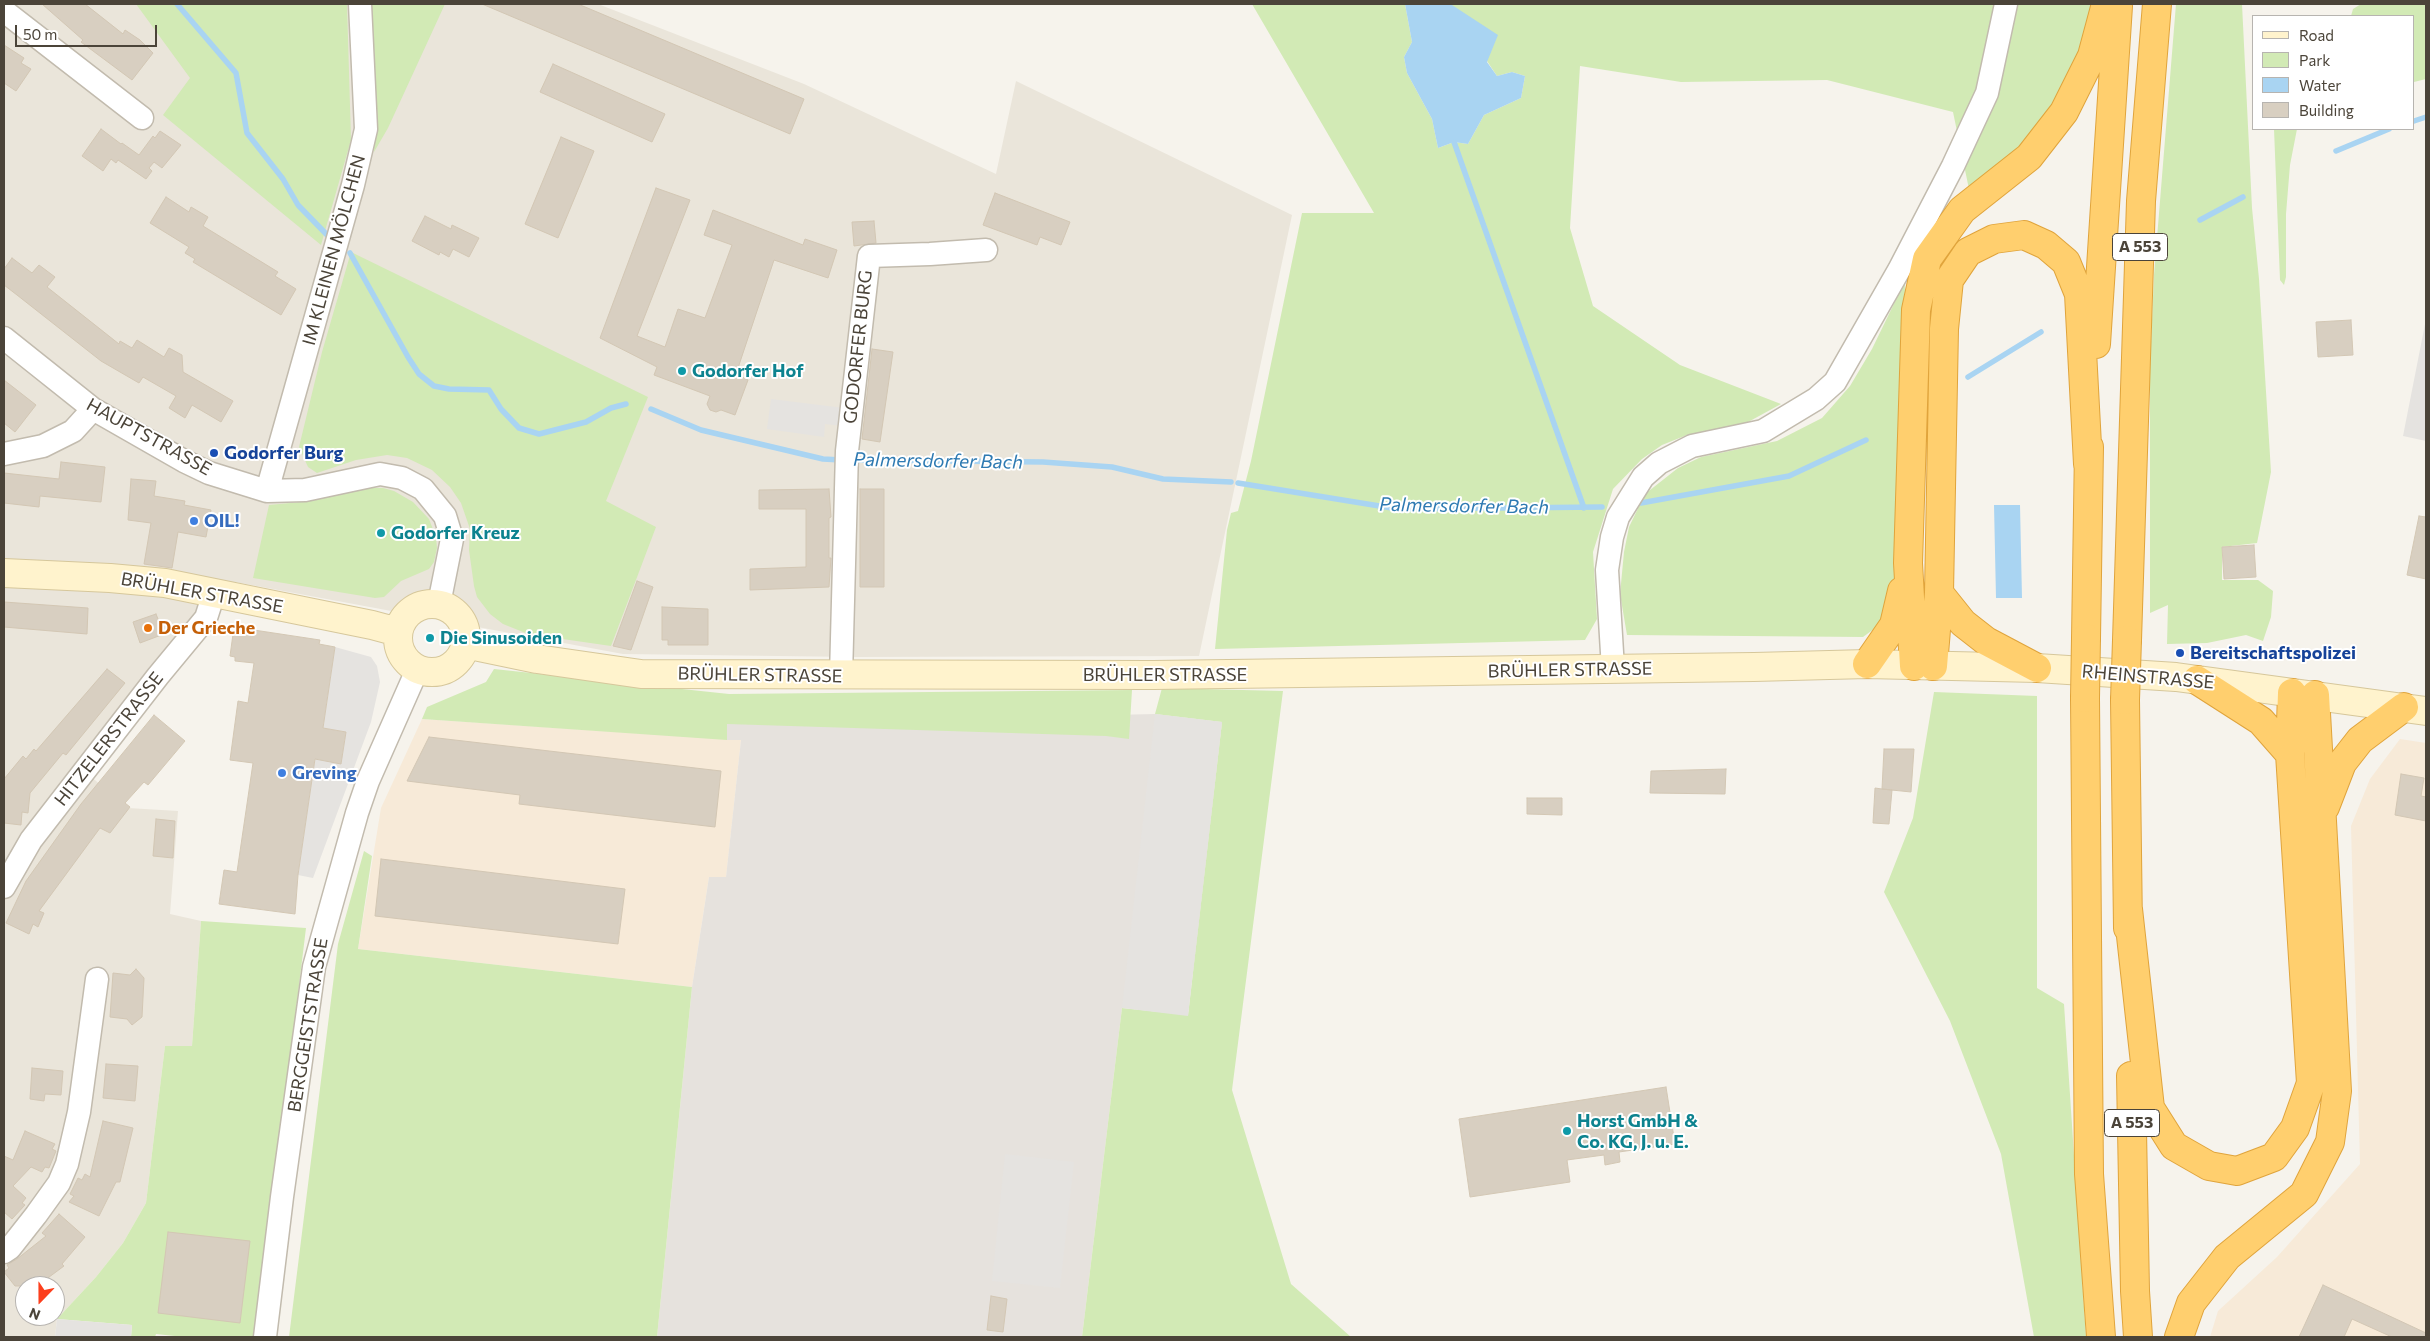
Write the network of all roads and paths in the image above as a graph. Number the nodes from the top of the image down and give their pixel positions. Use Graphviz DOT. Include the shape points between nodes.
graph roads {
  1 [pos="360,4"];
  2 [pos="2006,4"];
  3 [pos="2106,4"];
  4 [pos="2118,4"];
  5 [pos="2157,4"];
  6 [pos="4,11"];
  7 [pos="142,118"];
  8 [pos="986,250"];
  9 [pos="4,338"];
  10 [pos="92,409"];
  11 [pos="4,454"];
  12 [pos="2088,464"];
  13 [pos="267,491"];
  14 [pos="1908,563"];
  15 [pos="4,573"];
  16 [pos="214,593"];
  17 [pos="1939,593"];
  18 [pos="439,604"];
  19 [pos="398,632"];
  20 [pos="465,644"];
  21 [pos="1867,664"];
  22 [pos="1924,666"];
  23 [pos="418,668"];
  24 [pos="2037,668"];
  25 [pos="1613,669"];
  26 [pos="841,676"];
  27 [pos="2197,680"];
  28 [pos="2304,694"];
  29 [pos="2415,709"];
  30 [pos="2290,754"];
  31 [pos="2321,818"];
  32 [pos="4,886"];
  33 [pos="2128,909"];
  34 [pos="97,979"];
  35 [pos="4,1252"];
  36 [pos="265,1337"];
  37 [pos="2101,1337"];
  38 [pos="2138,1337"];
  39 [pos="2179,1337"];
  1 -- 13 [label="street, IM KLEINEN MÖLCHEN" via="366,129"];
  2 -- 25 [label="street" via="1987,93 1899,270 1835,382 1816,399 1763,431 1692,446 1660,463 1642,477 1618,517 1607,570"];
  3 -- 14 [label="highway" via="2092,56 2064,112 2029,157 1962,210 1927,260 1916,310"];
  4 -- 12 [label="highway, A 553"];
  5 -- 33 [label="highway, A 553, bridge" via="2141,201 2125,700"];
  6 -- 7 [label="street"];
  8 -- 26 [label="street, GODORFER BURG" via="868,256 846,458"];
  9 -- 10 [label="street, HAUPTSTRASSE"];
  10 -- 11 [label="street" via="73,430 43,446"];
  10 -- 13 [label="street, HAUPTSTRASSE" via="184,462"];
  12 -- 17 [label="highway" via="2079,294 2066,262 2046,245 2024,235 1994,239 1968,252 1948,280 1944,329"];
  12 -- 37 [label="highway, A 553, bridge" via="2085,698 2089,1174"];
  13 -- 18 [label="street, HAUPTSTRASSE" via="305,490 380,474 402,478 423,489 445,516 452,539"];
  14 -- 21 [label="highway" via="1894,625"];
  14 -- 22 [label="highway"];
  15 -- 16 [label="main road, BRÜHLER STRASSE" via="110,578"];
  16 -- 19 [label="main road, BRÜHLER STRASSE"];
  16 -- 32 [label="street, HITZELERSTRASSE" via="206,618 31,840"];
  17 -- 22 [label="highway"];
  17 -- 24 [label="highway" via="1963,623 1986,640"];
  18 -- 19 [label="main road" via="429,604 410,612"];
  18 -- 20 [label="main road" via="462,622 466,632"];
  19 -- 23 [label="main road" via="401,652"];
  20 -- 23 [label="main road" via="457,661 448,668 428,672"];
  20 -- 26 [label="main road, BRÜHLER STRASSE" via="537,659 641,674"];
  21 -- 22 [label="main road, RHEINSTRASSE"];
  21 -- 25 [label="main road, BRÜHLER STRASSE"];
  22 -- 24 [label="main road, RHEINSTRASSE"];
  23 -- 36 [label="street, BERGGEISTSTRASSE" via="368,780 314,967"];
  24 -- 27 [label="main road, RHEINSTRASSE"];
  25 -- 26 [label="main road, BRÜHLER STRASSE" via="1153,676"];
  27 -- 28 [label="main road, RHEINSTRASSE"];
  27 -- 30 [label="highway" via="2261,721"];
  28 -- 29 [label="main road, RHEINSTRASSE"];
  28 -- 30 [label="highway"];
  28 -- 31 [label="highway"];
  29 -- 31 [label="highway" via="2360,740 2342,763"];
  30 -- 33 [label="highway" via="2311,1083 2295,1128 2274,1157 2237,1171 2209,1166 2174,1146 2150,1108"];
  31 -- 39 [label="highway" via="2337,1091 2330,1142 2304,1194 2227,1256 2190,1303"];
  33 -- 38 [label="highway, A 553"];
  34 -- 35 [label="street" via="68,1164 36,1215"];
}
